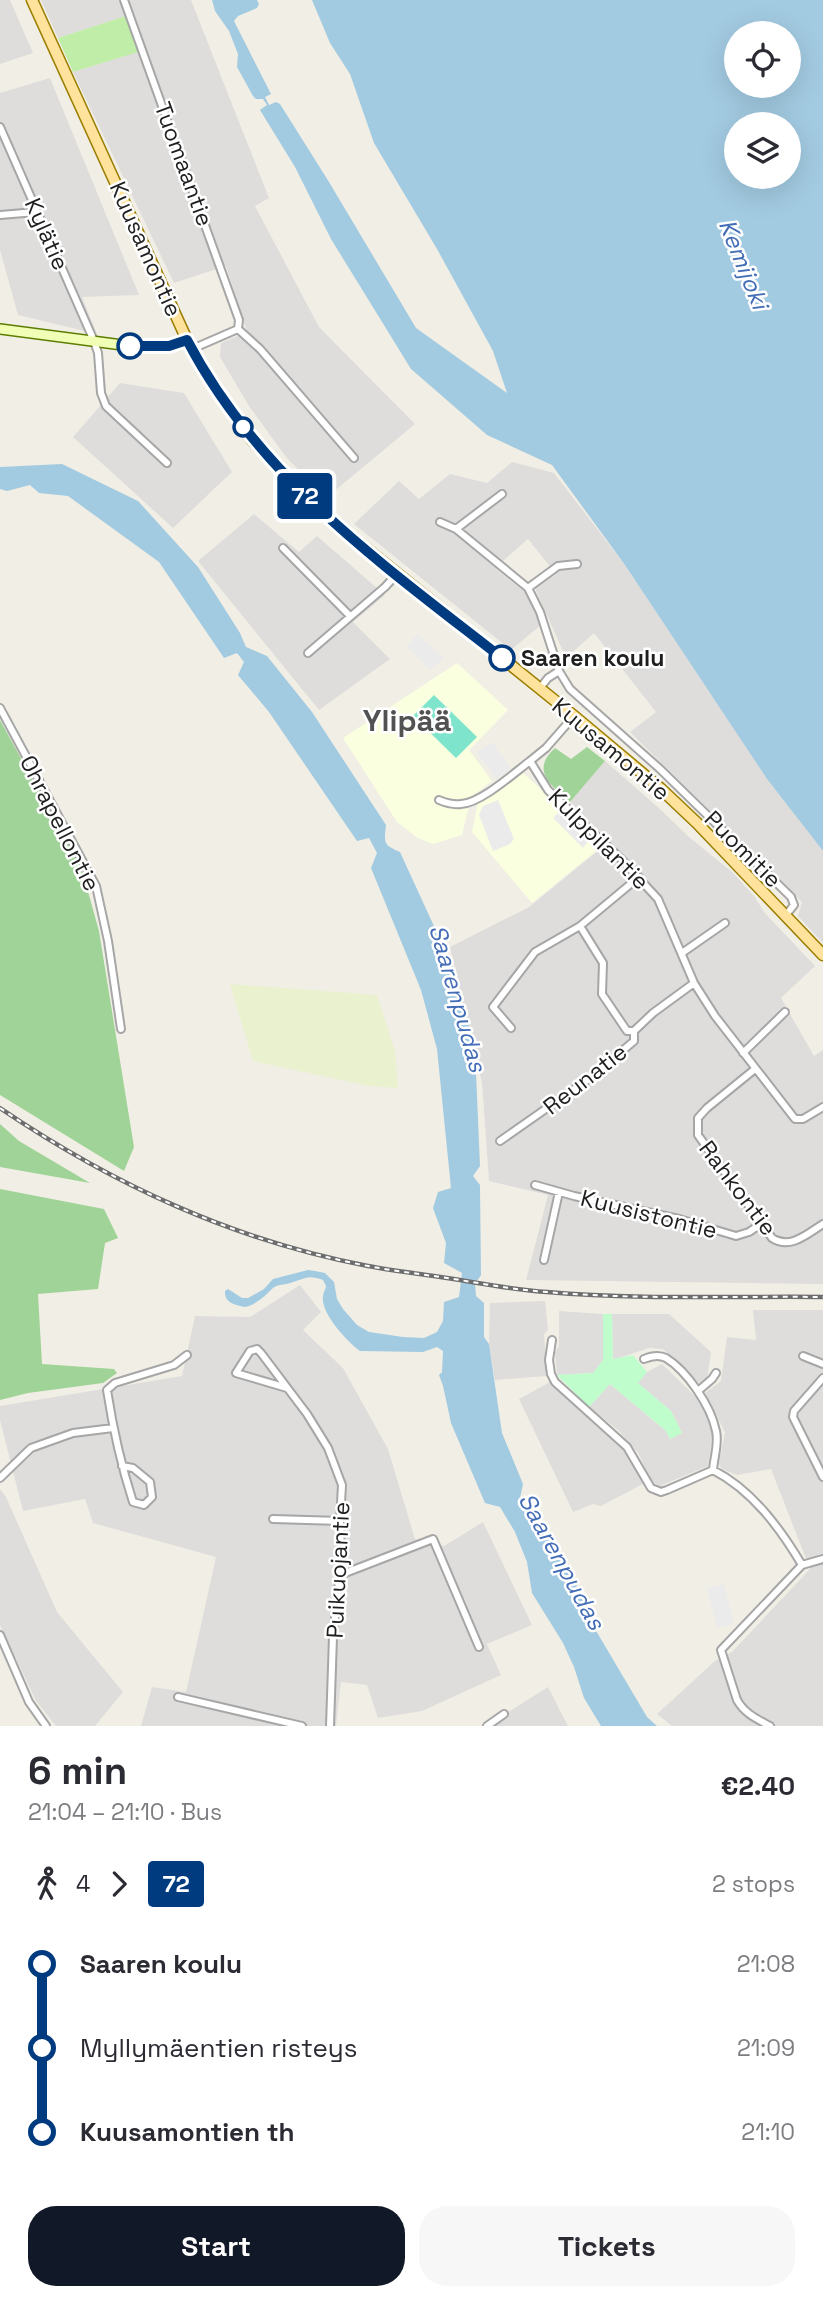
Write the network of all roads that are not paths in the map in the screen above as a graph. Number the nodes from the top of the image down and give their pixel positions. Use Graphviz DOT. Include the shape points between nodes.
graph roads {
  1 [pos="32,0"];
  2 [pos="124,0"];
  3 [pos="0,127"];
  4 [pos="36,212"];
  5 [pos="0,215"];
  6 [pos="0,329"];
  7 [pos="238,329"];
  8 [pos="94,341"];
  9 [pos="190,344"];
  10 [pos="354,458"];
  11 [pos="167,463"];
  12 [pos="502,494"];
  13 [pos="440,522"];
  14 [pos="456,529"];
  15 [pos="283,548"];
  16 [pos="577,564"];
  17 [pos="397,574"];
  18 [pos="528,588"];
  19 [pos="350,616"];
  20 [pos="308,653"];
  21 [pos="559,671"];
  22 [pos="540,688"];
  23 [pos="0,708"];
  24 [pos="574,716"];
  25 [pos="530,761"];
  26 [pos="439,800"];
  27 [pos="639,877"];
  28 [pos="786,915"];
  29 [pos="725,923"];
  30 [pos="580,926"];
  31 [pos="682,953"];
  32 [pos="823,955"];
  33 [pos="694,983"];
  34 [pos="785,1012"];
  35 [pos="511,1028"];
  36 [pos="121,1029"];
  37 [pos="634,1031"];
  38 [pos="743,1053"];
  39 [pos="755,1069"];
  40 [pos="823,1107"];
  41 [pos="500,1141"];
  42 [pos="536,1185"];
  43 [pos="559,1192"];
  44 [pos="761,1224"];
  45 [pos="823,1224"];
  46 [pos="544,1260"];
  47 [pos="552,1340"];
  48 [pos="187,1355"];
  49 [pos="803,1356"];
  50 [pos="644,1359"];
  51 [pos="823,1364"];
  52 [pos="716,1373"];
  53 [pos="823,1378"];
  54 [pos="287,1388"];
  55 [pos="698,1391"];
  56 [pos="113,1428"];
  57 [pos="122,1466"];
  58 [pos="713,1470"];
  59 [pos="823,1477"];
  60 [pos="0,1478"];
  61 [pos="273,1519"];
  62 [pos="340,1521"];
  63 [pos="823,1559"];
  64 [pos="802,1565"];
  65 [pos="340,1575"];
  66 [pos="0,1635"];
  67 [pos="479,1647"];
  68 [pos="178,1697"];
  69 [pos="504,1714"];
  70 [pos="43,1724"];
  71 [pos="32,1726"];
  72 [pos="302,1726"];
  73 [pos="330,1726"];
  74 [pos="487,1726"];
  75 [pos="771,1726"];
  1 -- 9 [label="main road, Kuusamontie"];
  2 -- 7 [label="street, Tuomaantie" via="217,255"];
  3 -- 4 [label="street, Kylätie"];
  4 -- 5 [label="street"];
  4 -- 8 [label="street, Kylätie"];
  6 -- 8 [label="main road"];
  7 -- 9 [label="street"];
  7 -- 10 [label="street"];
  8 -- 9 [label="main road" via="130,346"];
  8 -- 11 [label="street, Kylätie" via="106,406"];
  9 -- 17 [label="main road, Kuusamontie" via="236,418 271,461 324,514"];
  12 -- 14 [label="street"];
  13 -- 14 [label="street, Puomitie"];
  14 -- 18 [label="street, Puomitie"];
  15 -- 19 [label="street"];
  16 -- 18 [label="street" via="558,566"];
  17 -- 19 [label="street"];
  17 -- 22 [label="main road, Kuusamontie"];
  18 -- 21 [label="street, Puomitie"];
  19 -- 20 [label="street"];
  21 -- 22 [label="street"];
  21 -- 28 [label="street, Puomitie" via="577,697 660,769 791,897 794,905"];
  22 -- 24 [label="main road, Kuusamontie"];
  23 -- 36 [label="street, Ohrapellontie" via="96,886"];
  24 -- 25 [label="street"];
  24 -- 28 [label="main road, Kuusamontie" via="660,788"];
  25 -- 26 [label="street" via="464,804"];
  25 -- 27 [label="street, Kulppilantie" via="548,790"];
  27 -- 30 [label="street"];
  27 -- 31 [label="street, Kulppilantie" via="658,899"];
  28 -- 32 [label="main road, Kuusamontie"];
  29 -- 31 [label="street"];
  30 -- 35 [label="street" via="535,952 493,1007"];
  30 -- 37 [label="street" via="603,963 602,994 627,1031"];
  31 -- 33 [label="street, Kulppilantie"];
  33 -- 37 [label="street, Reunatie"];
  33 -- 38 [label="street, Kulppilantie"];
  34 -- 38 [label="street"];
  37 -- 41 [label="street, Reunatie" via="634,1041 590,1078"];
  38 -- 39 [label="street, Kulppilantie"];
  39 -- 40 [label="street, Kulppilantie" via="795,1119"];
  39 -- 44 [label="street, Rahkontie" via="698,1118 698,1135"];
  42 -- 43 [label="street, Kuusistontie"];
  43 -- 44 [label="street, Kuusistontie" via="736,1236"];
  43 -- 46 [label="street"];
  44 -- 45 [label="street, Rahkontie" via="779,1243 792,1243"];
  47 -- 58 [label="street" via="549,1360 553,1379 627,1447 651,1488 661,1492"];
  48 -- 56 [label="street" via="173,1365 115,1383 107,1390"];
  49 -- 51 [label="street"];
  50 -- 55 [label="street" via="666,1358"];
  52 -- 55 [label="street"];
  53 -- 59 [label="street" via="793,1417"];
  54 -- 54 [label="street, Puikuojantie" via="271,1384 236,1373 250,1351 257,1349"];
  54 -- 62 [label="street, Puikuojantie" via="328,1448 342,1485"];
  55 -- 58 [label="street" via="716,1427"];
  56 -- 57 [label="street"];
  56 -- 60 [label="street" via="73,1433 31,1448"];
  57 -- 57 [label="street" via="133,1468 150,1482 152,1497 145,1504 133,1502"];
  58 -- 64 [label="street" via="769,1516"];
  61 -- 62 [label="street"];
  62 -- 65 [label="street, Puikuojantie"];
  63 -- 64 [label="street"];
  64 -- 75 [label="street" via="721,1650 741,1708"];
  65 -- 67 [label="street" via="433,1539"];
  65 -- 73 [label="street, Puikuojantie"];
  66 -- 70 [label="street"];
  68 -- 72 [label="street"];
  69 -- 74 [label="street"];
  70 -- 71 [label="street"];
}
